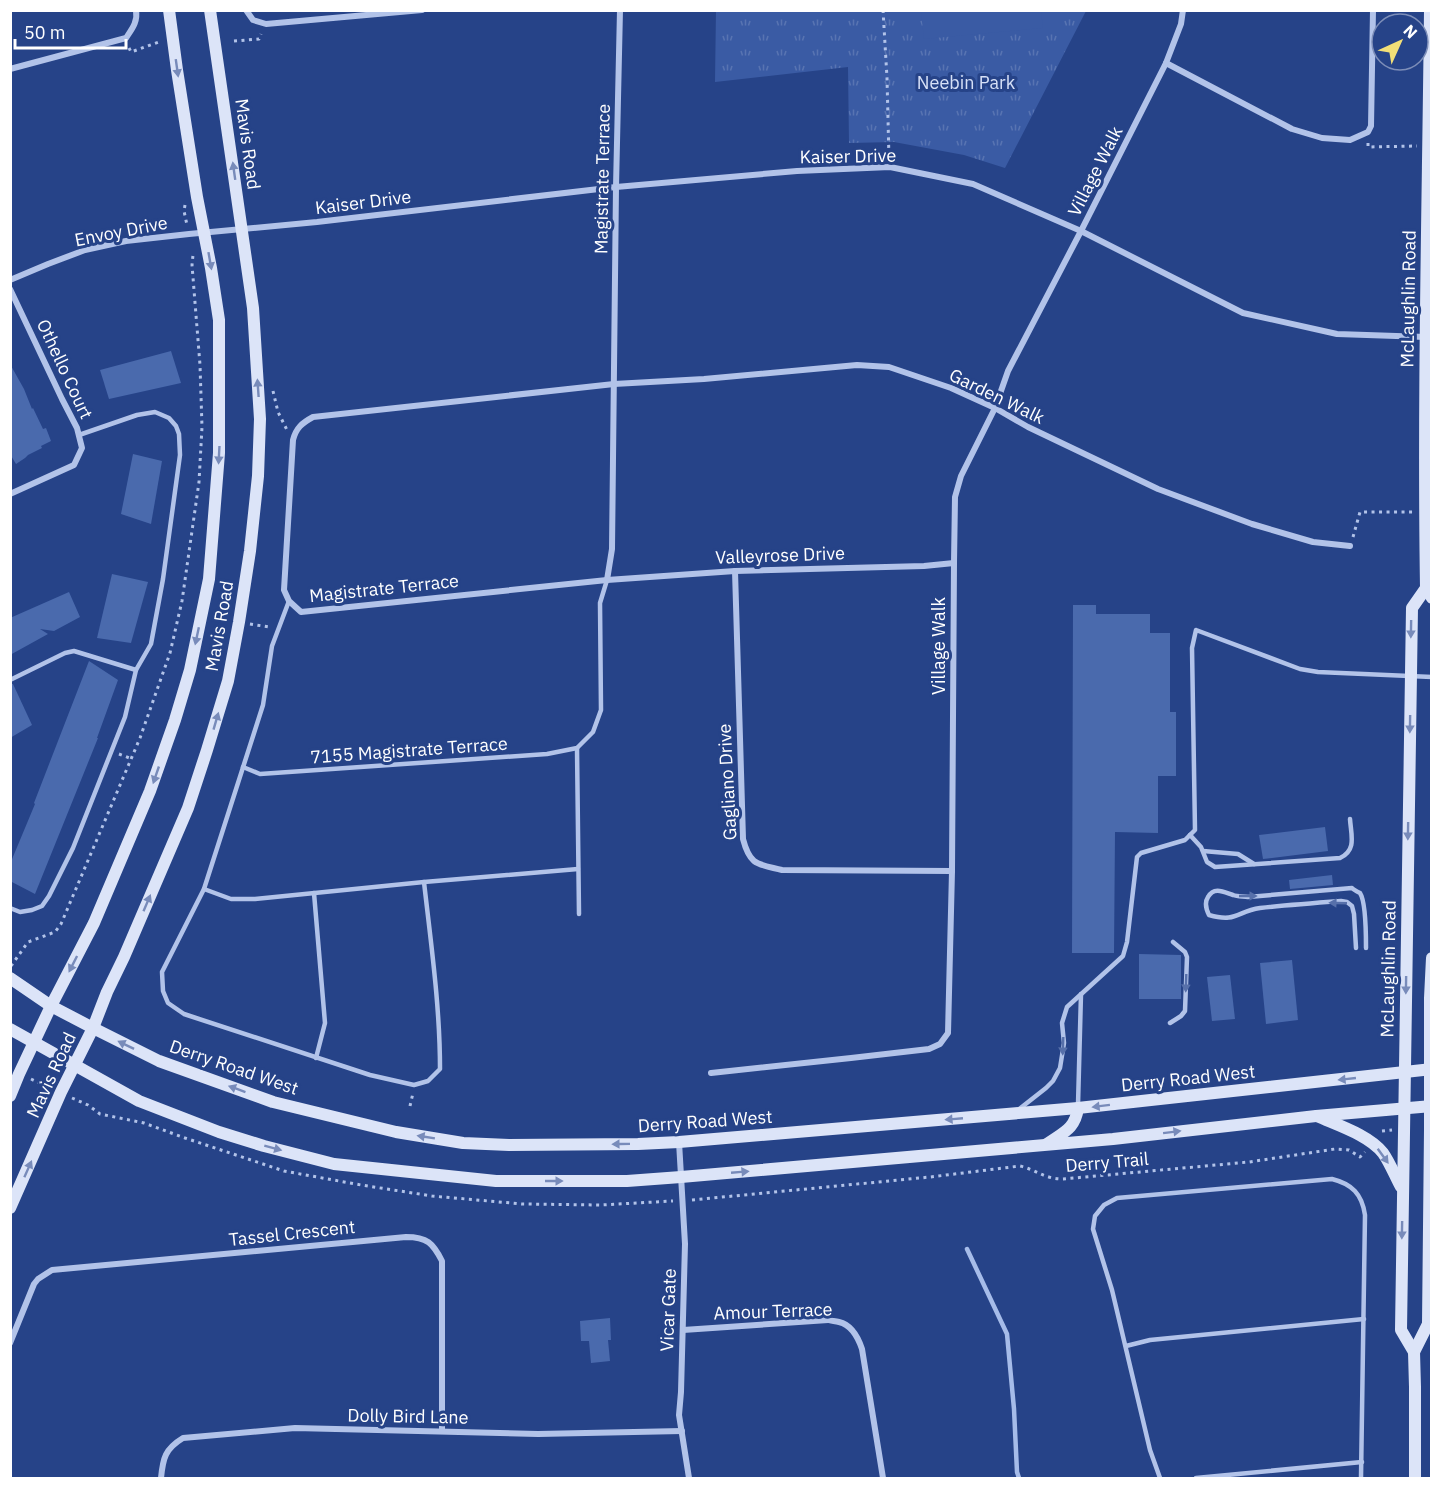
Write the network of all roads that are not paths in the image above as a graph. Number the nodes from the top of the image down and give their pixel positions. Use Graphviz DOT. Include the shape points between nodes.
graph roads {
  1 [pos="136,10"];
  2 [pos="170,10"];
  3 [pos="210,10"];
  4 [pos="246,10"];
  5 [pos="423,10"];
  6 [pos="620,10"];
  7 [pos="1183,10"];
  8 [pos="1373,10"];
  9 [pos="1430,10"];
  10 [pos="1166,63"];
  11 [pos="10,69"];
  12 [pos="616,187"];
  13 [pos="242,229"];
  14 [pos="1082,231"];
  15 [pos="205,232"];
  16 [pos="10,280"];
  17 [pos="10,289"];
  18 [pos="1428,337"];
  19 [pos="614,384"];
  20 [pos="995,408"];
  21 [pos="79,435"];
  22 [pos="10,494"];
  23 [pos="1350,546"];
  24 [pos="954,563"];
  25 [pos="735,571"];
  26 [pos="607,580"];
  27 [pos="1429,593"];
  28 [pos="289,601"];
  29 [pos="136,669"];
  30 [pos="1410,676"];
  31 [pos="1431,677"];
  32 [pos="10,680"];
  33 [pos="577,748"];
  34 [pos="243,766"];
  35 [pos="1350,819"];
  36 [pos="1190,835"];
  37 [pos="1203,851"];
  38 [pos="1254,864"];
  39 [pos="578,869"];
  40 [pos="952,871"];
  41 [pos="424,882"];
  42 [pos="204,889"];
  43 [pos="314,893"];
  44 [pos="10,908"];
  45 [pos="579,914"];
  46 [pos="1173,942"];
  47 [pos="1356,948"];
  48 [pos="1366,948"];
  49 [pos="1431,958"];
  50 [pos="10,978"];
  51 [pos="1081,994"];
  52 [pos="1431,999"];
  53 [pos="51,1006"];
  54 [pos="1170,1023"];
  55 [pos="93,1028"];
  56 [pos="10,1029"];
  57 [pos="34,1043"];
  58 [pos="316,1058"];
  59 [pos="75,1065"];
  60 [pos="1430,1069"];
  61 [pos="1405,1072"];
  62 [pos="711,1073"];
  63 [pos="10,1096"];
  64 [pos="1431,1106"];
  65 [pos="1078,1108"];
  66 [pos="1404,1108"];
  67 [pos="1013,1114"];
  68 [pos="1316,1116"];
  69 [pos="679,1142"];
  70 [pos="1047,1145"];
  71 [pos="681,1177"];
  72 [pos="1403,1190"];
  73 [pos="10,1208"];
  74 [pos="1364,1319"];
  75 [pos="683,1330"];
  76 [pos="10,1343"];
  77 [pos="1126,1346"];
  78 [pos="1414,1352"];
  79 [pos="442,1431"];
  80 [pos="682,1431"];
  81 [pos="1362,1462"];
  82 [pos="161,1479"];
  83 [pos="689,1479"];
  84 [pos="883,1479"];
  85 [pos="1160,1479"];
  86 [pos="1196,1479"];
  87 [pos="1361,1479"];
  88 [pos="1414,1479"];
  1 -- 11 [label="street" via="137,18 126,38"];
  2 -- 15 [label="main road, Mavis Road, one-way"];
  13 -- 3 [label="main road, Mavis Road, one-way"];
  4 -- 5 [label="street" via="253,20 266,24"];
  6 -- 12 [label="street, Magistrate Terrace"];
  7 -- 10 [label="street, Village Walk"];
  8 -- 10 [label="street" via="1371,126 1368,132 1350,141 1292,129"];
  9 -- 18 [label="main road, McLaughlin Road"];
  10 -- 14 [label="street, Village Walk"];
  12 -- 13 [label="street, Kaiser Drive"];
  12 -- 14 [label="street, Kaiser Drive" via="890,167 973,184"];
  12 -- 19 [label="street, Magistrate Terrace"];
  13 -- 15 [label="street, Envoy Drive"];
  55 -- 13 [label="main road, Mavis Road, one-way" via="188,808 228,681 250,551 260,419 253,308"];
  14 -- 18 [label="street, Kaiser Drive" via="1243,314 1337,334"];
  14 -- 20 [label="street, Village Walk" via="1008,371"];
  15 -- 16 [label="street, Envoy Drive" via="85,250"];
  15 -- 53 [label="main road, Mavis Road, one-way" via="219,320 219,453 209,579 190,670 150,791 94,923"];
  17 -- 21 [label="street, Othello Court"];
  18 -- 27 [label="main road, McLaughlin Road" via="1425,512"];
  19 -- 20 [label="street, Garden Walk" via="868,365 889,367"];
  19 -- 26 [label="street, Magistrate Terrace" via="612,549"];
  19 -- 28 [label="street, Magistrate Terrace" via="313,417 303,423 293,440 284,590"];
  20 -- 23 [label="street, Garden Walk" via="1158,489 1252,524 1313,542"];
  20 -- 24 [label="street, Village Walk" via="961,476 955,497"];
  21 -- 22 [label="street, Othello Court" via="82,448 74,465"];
  21 -- 29 [label="lane" via="155,412 169,418 179,434 180,455 163,579 151,644"];
  24 -- 25 [label="street, Valleyrose Drive"];
  24 -- 40 [label="street, Village Walk"];
  25 -- 26 [label="street, Valleyrose Drive"];
  25 -- 40 [label="street, Gagliano Drive" via="746,852 755,863 782,870"];
  26 -- 28 [label="street, Magistrate Terrace" via="301,612"];
  26 -- 33 [label="lane" via="600,603 601,710 593,732"];
  27 -- 30 [label="main road, McLaughlin Road, one-way" via="1412,608"];
  28 -- 34 [label="lane" via="272,646 262,705"];
  29 -- 32 [label="lane" via="74,651"];
  29 -- 44 [label="lane" via="125,717 73,849 49,896 42,906 32,910 20,912"];
  30 -- 31 [label="lane"];
  30 -- 36 [label="lane" via="1300,669 1196,630 1192,648 1195,830"];
  30 -- 61 [label="main road, McLaughlin Road, one-way"];
  33 -- 34 [label="lane, 7155 Magistrate Terrace" via="547,754 260,774"];
  33 -- 39 [label="lane"];
  34 -- 42 [label="lane"];
  35 -- 38 [label="lane" via="1352,846 1340,858"];
  36 -- 37 [label="lane"];
  36 -- 51 [label="lane" via="1137,857 1123,956"];
  37 -- 38 [label="lane" via="1238,854"];
  37 -- 38 [label="lane" via="1206,862 1215,867"];
  39 -- 41 [label="lane"];
  39 -- 45 [label="lane"];
  40 -- 62 [label="street, Village Walk" via="948,1034 939,1044"];
  41 -- 43 [label="lane"];
  41 -- 58 [label="lane" via="439,1019 440,1069 428,1081 414,1085"];
  42 -- 43 [label="lane" via="231,899"];
  42 -- 58 [label="lane" via="162,972 168,1003 184,1014"];
  43 -- 58 [label="lane" via="325,1023"];
  46 -- 54 [label="lane, one-way" via="1187,957 1185,1011"];
  47 -- 48 [label="lane, one-way" via="1354,914 1347,902 1257,908 1232,919 1209,915 1206,901 1217,890 1248,897 1352,888 1362,898"];
  49 -- 52 [label="main road, McLaughlin Road"];
  50 -- 53 [label="main road, Derry Road West"];
  51 -- 65 [label="lane"];
  51 -- 67 [label="lane, one-way" via="1067,1006 1062,1023 1060,1068 1053,1081"];
  52 -- 60 [label="main road, McLaughlin Road"];
  53 -- 55 [label="main road, Derry Road West"];
  53 -- 57 [label="main road, Mavis Road"];
  55 -- 59 [label="main road, Mavis Road"];
  69 -- 55 [label="main road, Derry Road West, one-way" via="509,1145 463,1143 396,1132 273,1102 159,1061"];
  56 -- 57 [label="main road"];
  57 -- 59 [label="main road"];
  57 -- 63 [label="main road, Mavis Road"];
  59 -- 71 [label="main road, one-way" via="139,1101 219,1132 334,1164 496,1181"];
  73 -- 59 [label="main road, Mavis Road, one-way"];
  60 -- 61 [label="main road, Derry Road West"];
  60 -- 64 [label="main road, McLaughlin Road"];
  61 -- 65 [label="main road, Derry Road West, one-way"];
  61 -- 66 [label="main road, McLaughlin Road"];
  64 -- 66 [label="main road"];
  64 -- 78 [label="main road, McLaughlin Road" via="1428,1324"];
  65 -- 67 [label="main road, Derry Road West"];
  65 -- 70 [label="main road" via="1077,1120"];
  66 -- 68 [label="main road"];
  66 -- 72 [label="main road, McLaughlin Road"];
  67 -- 69 [label="main road, Derry Road West, one-way"];
  70 -- 68 [label="main road, one-way"];
  68 -- 72 [label="main road, one-way" via="1372,1143"];
  69 -- 71 [label="street, Vicar Gate"];
  71 -- 70 [label="main road, one-way"];
  71 -- 75 [label="street, Vicar Gate" via="685,1244"];
  72 -- 78 [label="main road, McLaughlin Road, one-way" via="1401,1330"];
  74 -- 77 [label="lane" via="1150,1340"];
  74 -- 77 [label="lane" via="1364,1203 1345,1182 1332,1179 1117,1198 1099,1210 1093,1229"];
  74 -- 81 [label="lane"];
  75 -- 80 [label="street, Vicar Gate" via="679,1403"];
  75 -- 84 [label="street, Amour Terrace" via="828,1320 850,1327 862,1349"];
  76 -- 79 [label="street, Tassel Crescent" via="34,1284 52,1270 412,1237 431,1243 442,1261"];
  77 -- 85 [label="lane"];
  78 -- 88 [label="main road, McLaughlin Road"];
  79 -- 80 [label="street, Dolly Bird Lane"];
  79 -- 82 [label="street, Dolly Bird Lane" via="295,1428 183,1438 169,1448"];
  80 -- 83 [label="street, Vicar Gate"];
  81 -- 86 [label="lane"];
  81 -- 87 [label="lane"];
}
